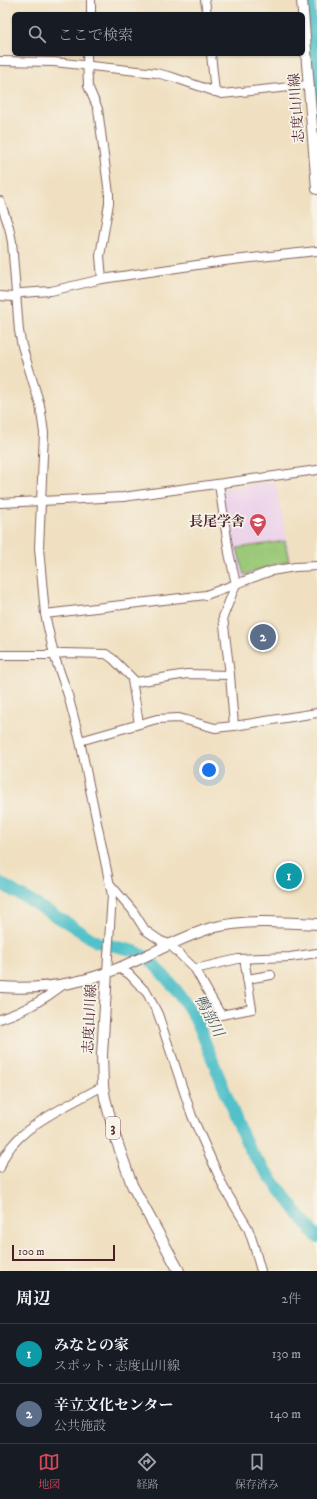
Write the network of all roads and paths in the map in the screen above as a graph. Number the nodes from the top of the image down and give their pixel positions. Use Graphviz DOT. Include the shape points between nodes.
graph roads {
  1 [pos="91,0"];
  2 [pos="205,0"];
  3 [pos="302,0"];
  4 [pos="91,12"];
  5 [pos="207,12"];
  6 [pos="303,12"];
  7 [pos="305,36"];
  8 [pos="87,56"];
  9 [pos="211,56"];
  10 [pos="0,61"];
  11 [pos="87,65"];
  12 [pos="309,85"];
  13 [pos="215,92"];
  14 [pos="315,132"];
  15 [pos="317,189"];
  16 [pos="0,200"];
  17 [pos="317,251"];
  18 [pos="102,279"];
  19 [pos="17,295"];
  20 [pos="0,296"];
  21 [pos="317,470"];
  22 [pos="219,484"];
  23 [pos="41,500"];
  24 [pos="0,503"];
  25 [pos="317,566"];
  26 [pos="236,584"];
  27 [pos="45,614"];
  28 [pos="0,655"];
  29 [pos="54,655"];
  30 [pos="230,675"];
  31 [pos="132,680"];
  32 [pos="317,713"];
  33 [pos="139,724"];
  34 [pos="234,726"];
  35 [pos="80,741"];
  36 [pos="110,884"];
  37 [pos="317,924"];
  38 [pos="167,945"];
  39 [pos="317,953"];
  40 [pos="245,964"];
  41 [pos="119,968"];
  42 [pos="195,969"];
  43 [pos="107,972"];
  44 [pos="271,975"];
  45 [pos="247,979"];
  46 [pos="63,985"];
  47 [pos="0,988"];
  48 [pos="0,1019"];
  49 [pos="103,1086"];
  50 [pos="0,1168"];
  51 [pos="179,1271"];
  52 [pos="261,1271"];
  1 -- 4 [label="street"];
  2 -- 5 [label="street"];
  3 -- 6 [label="main road, 志度山川線"];
  7 -- 12 [label="main road, 志度山川線"];
  8 -- 11 [label="street"];
  9 -- 13 [label="street"];
  10 -- 11 [label="street"];
  11 -- 13 [label="street" via="156,73"];
  11 -- 18 [label="street" via="88,86 98,109 109,194 100,256"];
  12 -- 13 [label="street" via="222,94"];
  12 -- 14 [label="main road, 志度山川線"];
  14 -- 15 [label="main road, 志度山川線"];
  16 -- 19 [label="street" via="12,242"];
  17 -- 18 [label="street" via="224,261"];
  18 -- 19 [label="street"];
  19 -- 20 [label="street"];
  19 -- 23 [label="street" via="22,346 40,405 44,433"];
  21 -- 22 [label="street"];
  22 -- 23 [label="street" via="123,497"];
  22 -- 26 [label="street"];
  23 -- 24 [label="street"];
  23 -- 27 [label="street" via="39,548"];
  25 -- 26 [label="street" via="270,571"];
  26 -- 27 [label="street" via="206,595"];
  26 -- 30 [label="street" via="223,617"];
  27 -- 29 [label="street"];
  28 -- 29 [label="street"];
  29 -- 31 [label="street" via="106,654"];
  29 -- 35 [label="street"];
  30 -- 31 [label="street" via="188,674 136,682"];
  30 -- 34 [label="street"];
  31 -- 33 [label="street"];
  32 -- 34 [label="street"];
  33 -- 34 [label="street" via="157,719 179,718 215,728"];
  33 -- 35 [label="street"];
  35 -- 36 [label="street"];
  36 -- 38 [label="street" via="145,930"];
  36 -- 43 [label="street" via="112,895"];
  37 -- 38 [label="main road, 志度山川線" via="253,922 213,928"];
  38 -- 41 [label="main road, 志度山川線"];
  38 -- 42 [label="street"];
  39 -- 42 [label="street" via="238,959"];
  40 -- 45 [label="street"];
  41 -- 43 [label="main road, 志度山川線"];
  41 -- 52 [label="street" via="129,974 147,993 158,1014 192,1116 224,1188 248,1228"];
  42 -- 45 [label="street" via="221,1015 252,1009"];
  43 -- 46 [label="main road"];
  43 -- 49 [label="main road, 志度山川線 / 3" via="102,1055"];
  44 -- 45 [label="street"];
  46 -- 47 [label="main road" via="25,989"];
  46 -- 48 [label="street" via="51,994"];
  49 -- 50 [label="street" via="26,1131 5,1154"];
  49 -- 51 [label="main road, 志度山川線 / 3" via="115,1136 132,1185"];
}
